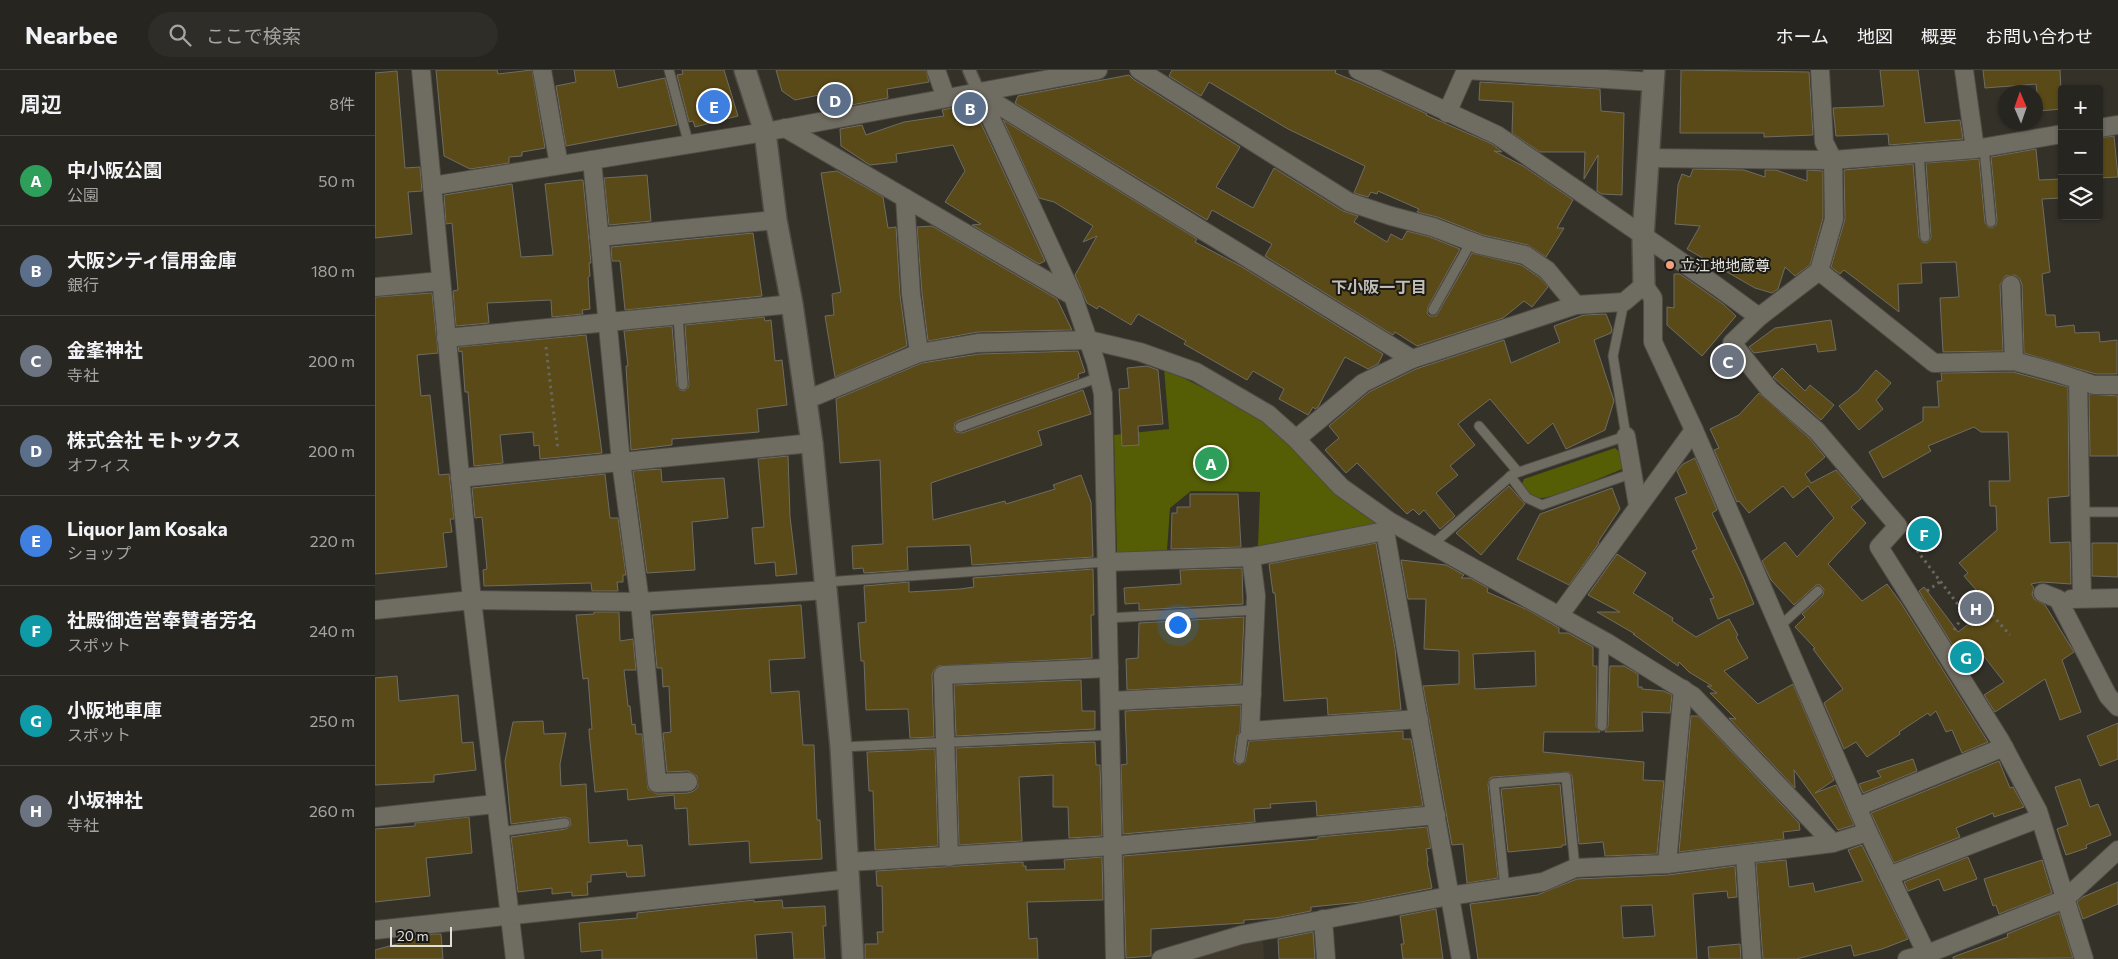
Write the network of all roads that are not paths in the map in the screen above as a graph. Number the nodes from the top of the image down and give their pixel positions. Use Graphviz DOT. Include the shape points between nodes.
graph roads {
  1 [pos="421,70"];
  2 [pos="542,70"];
  3 [pos="669,70"];
  4 [pos="745,70"];
  5 [pos="936,70"];
  6 [pos="969,70"];
  7 [pos="1139,70"];
  8 [pos="1358,70"];
  9 [pos="1466,70"];
  10 [pos="1820,70"];
  11 [pos="1964,70"];
  12 [pos="1091,71"];
  13 [pos="1653,76"];
  14 [pos="979,93"];
  15 [pos="946,98"];
  16 [pos="1447,113"];
  17 [pos="2118,125"];
  18 [pos="2103,127"];
  19 [pos="775,130"];
  20 [pos="2058,135"];
  21 [pos="689,145"];
  22 [pos="1979,148"];
  23 [pos="1919,154"];
  24 [pos="1648,158"];
  25 [pos="592,160"];
  26 [pos="1833,160"];
  27 [pos="559,166"];
  28 [pos="432,186"];
  29 [pos="905,198"];
  30 [pos="776,220"];
  31 [pos="1991,222"];
  32 [pos="599,237"];
  33 [pos="1643,237"];
  34 [pos="1925,238"];
  35 [pos="1471,242"];
  36 [pos="1819,271"];
  37 [pos="441,281"];
  38 [pos="1644,285"];
  39 [pos="2011,285"];
  40 [pos="375,287"];
  41 [pos="1073,296"];
  42 [pos="1624,302"];
  43 [pos="792,304"];
  44 [pos="1576,305"];
  45 [pos="1433,310"];
  46 [pos="678,316"];
  47 [pos="1759,317"];
  48 [pos="607,323"];
  49 [pos="447,338"];
  50 [pos="1089,340"];
  51 [pos="919,353"];
  52 [pos="1412,358"];
  53 [pos="2014,361"];
  54 [pos="1099,377"];
  55 [pos="2079,380"];
  56 [pos="683,385"];
  57 [pos="2118,385"];
  58 [pos="805,400"];
  59 [pos="1479,426"];
  60 [pos="960,427"];
  61 [pos="1694,430"];
  62 [pos="1626,436"];
  63 [pos="1296,439"];
  64 [pos="812,444"];
  65 [pos="621,462"];
  66 [pos="1633,473"];
  67 [pos="1514,474"];
  68 [pos="460,478"];
  69 [pos="1638,506"];
  70 [pos="2081,512"];
  71 [pos="2118,512"];
  72 [pos="1387,526"];
  73 [pos="1433,544"];
  74 [pos="1251,556"];
  75 [pos="1106,562"];
  76 [pos="826,586"];
  77 [pos="1818,591"];
  78 [pos="2081,598"];
  79 [pos="2118,598"];
  80 [pos="472,600"];
  81 [pos="640,602"];
  82 [pos="375,610"];
  83 [pos="1255,610"];
  84 [pos="1559,616"];
  85 [pos="1108,618"];
  86 [pos="1779,627"];
  87 [pos="1604,641"];
  88 [pos="1109,668"];
  89 [pos="1683,689"];
  90 [pos="1252,694"];
  91 [pos="1111,701"];
  92 [pos="2118,707"];
  93 [pos="1419,719"];
  94 [pos="1602,726"];
  95 [pos="1250,731"];
  96 [pos="1111,735"];
  97 [pos="945,743"];
  98 [pos="841,747"];
  99 [pos="2004,747"];
  100 [pos="1241,759"];
  101 [pos="688,782"];
  102 [pos="495,804"];
  103 [pos="1857,807"];
  104 [pos="1436,815"];
  105 [pos="375,817"];
  106 [pos="2040,818"];
  107 [pos="565,824"];
  108 [pos="499,832"];
  109 [pos="1868,832"];
  110 [pos="1833,843"];
  111 [pos="1113,846"];
  112 [pos="2118,850"];
  113 [pos="1745,854"];
  114 [pos="949,857"];
  115 [pos="1667,864"];
  116 [pos="1575,868"];
  117 [pos="849,870"];
  118 [pos="1889,876"];
  119 [pos="1505,888"];
  120 [pos="1449,896"];
  121 [pos="2065,899"];
  122 [pos="508,916"];
  123 [pos="1323,920"];
  124 [pos="375,930"];
  125 [pos="1928,956"];
  126 [pos="515,959"];
  127 [pos="853,959"];
  128 [pos="1115,959"];
  129 [pos="1161,959"];
  130 [pos="1326,959"];
  131 [pos="1461,959"];
  132 [pos="1752,959"];
  133 [pos="1907,959"];
  134 [pos="2084,959"];
  1 -- 28 [label="street"];
  2 -- 27 [label="street"];
  3 -- 21 [label="lane"];
  4 -- 19 [label="street"];
  5 -- 15 [label="street"];
  6 -- 14 [label="street"];
  7 -- 35 [label="street" via="1349,202"];
  8 -- 16 [label="street"];
  9 -- 13 [label="street"];
  9 -- 16 [label="street"];
  10 -- 26 [label="street" via="1824,142"];
  11 -- 22 [label="street"];
  12 -- 14 [label="street"];
  13 -- 24 [label="street"];
  14 -- 15 [label="street"];
  14 -- 41 [label="street"];
  14 -- 52 [label="street"];
  15 -- 19 [label="street"];
  16 -- 33 [label="street" via="1497,136"];
  17 -- 18 [label="street"];
  19 -- 21 [label="street"];
  19 -- 29 [label="street"];
  19 -- 30 [label="street"];
  20 -- 22 [label="street"];
  21 -- 25 [label="street"];
  22 -- 23 [label="street"];
  22 -- 31 [label="lane"];
  23 -- 26 [label="street"];
  23 -- 34 [label="lane"];
  24 -- 26 [label="street"];
  24 -- 33 [label="street"];
  25 -- 27 [label="street"];
  25 -- 32 [label="street"];
  26 -- 36 [label="street" via="1834,219"];
  27 -- 28 [label="street"];
  28 -- 37 [label="street"];
  29 -- 41 [label="street"];
  29 -- 51 [label="street" via="911,294"];
  30 -- 32 [label="street"];
  30 -- 43 [label="street"];
  32 -- 48 [label="street"];
  33 -- 38 [label="street"];
  33 -- 47 [label="street"];
  35 -- 44 [label="street" via="1525,255 1547,270"];
  35 -- 45 [label="lane"];
  36 -- 47 [label="street"];
  36 -- 53 [label="street" via="1934,363"];
  37 -- 40 [label="street"];
  37 -- 49 [label="street"];
  38 -- 42 [label="street"];
  38 -- 61 [label="street" via="1653,298 1653,342"];
  39 -- 53 [label="street"];
  41 -- 50 [label="street"];
  42 -- 44 [label="street"];
  42 -- 62 [label="lane" via="1613,356"];
  43 -- 46 [label="street"];
  43 -- 58 [label="street"];
  44 -- 52 [label="street"];
  46 -- 48 [label="street"];
  46 -- 56 [label="lane"];
  47 -- 99 [label="street" via="1732,343 1770,390 1817,431 1898,526 1879,547"];
  48 -- 49 [label="street"];
  48 -- 65 [label="street"];
  49 -- 68 [label="street"];
  50 -- 51 [label="street" via="978,342"];
  50 -- 54 [label="street"];
  50 -- 63 [label="street" via="1140,352 1196,372 1268,414"];
  51 -- 58 [label="street"];
  52 -- 63 [label="street" via="1363,383"];
  53 -- 55 [label="street"];
  54 -- 60 [label="lane"];
  54 -- 75 [label="street" via="1103,394"];
  55 -- 57 [label="street" via="2094,385"];
  55 -- 70 [label="street"];
  58 -- 64 [label="street"];
  59 -- 67 [label="lane"];
  61 -- 69 [label="street"];
  61 -- 86 [label="street"];
  62 -- 66 [label="street"];
  62 -- 67 [label="lane"];
  63 -- 72 [label="street" via="1341,487"];
  64 -- 65 [label="street"];
  64 -- 76 [label="street"];
  65 -- 68 [label="street"];
  65 -- 81 [label="street"];
  66 -- 67 [label="lane" via="1541,505 1527,498"];
  66 -- 69 [label="street"];
  67 -- 73 [label="lane"];
  68 -- 80 [label="street"];
  69 -- 84 [label="street"];
  70 -- 71 [label="lane"];
  70 -- 78 [label="street"];
  72 -- 73 [label="street"];
  72 -- 74 [label="street"];
  72 -- 93 [label="street"];
  73 -- 84 [label="street"];
  74 -- 75 [label="street"];
  74 -- 83 [label="street"];
  75 -- 76 [label="lane"];
  75 -- 85 [label="street"];
  76 -- 81 [label="street"];
  76 -- 98 [label="street"];
  77 -- 86 [label="lane"];
  78 -- 79 [label="street"];
  78 -- 92 [label="street" via="2051,596 2107,696"];
  80 -- 81 [label="street"];
  80 -- 82 [label="street"];
  80 -- 102 [label="street"];
  81 -- 101 [label="street" via="657,783"];
  83 -- 85 [label="lane"];
  83 -- 90 [label="street"];
  84 -- 87 [label="street"];
  85 -- 88 [label="street"];
  86 -- 103 [label="street"];
  87 -- 89 [label="street"];
  87 -- 94 [label="lane"];
  88 -- 91 [label="street"];
  88 -- 97 [label="street" via="943,675"];
  89 -- 110 [label="street" via="1712,715"];
  89 -- 115 [label="street"];
  90 -- 91 [label="street"];
  90 -- 95 [label="street"];
  91 -- 96 [label="street"];
  93 -- 95 [label="street"];
  93 -- 104 [label="street"];
  95 -- 100 [label="lane" via="1243,737"];
  96 -- 97 [label="lane"];
  96 -- 111 [label="street"];
  97 -- 98 [label="lane"];
  97 -- 114 [label="street"];
  98 -- 117 [label="street"];
  99 -- 103 [label="street"];
  99 -- 106 [label="street"];
  102 -- 105 [label="street"];
  102 -- 108 [label="street"];
  103 -- 109 [label="street"];
  104 -- 111 [label="street"];
  104 -- 120 [label="street"];
  106 -- 118 [label="street"];
  106 -- 121 [label="street"];
  107 -- 108 [label="lane"];
  108 -- 122 [label="street"];
  109 -- 110 [label="street"];
  109 -- 118 [label="street"];
  110 -- 113 [label="street"];
  111 -- 114 [label="street"];
  111 -- 128 [label="street"];
  112 -- 121 [label="street"];
  113 -- 115 [label="street"];
  113 -- 132 [label="street"];
  114 -- 117 [label="street"];
  115 -- 116 [label="street"];
  116 -- 119 [label="street" via="1543,882"];
  116 -- 119 [label="lane" via="1566,777 1494,783"];
  117 -- 122 [label="street"];
  117 -- 127 [label="street"];
  118 -- 125 [label="street"];
  119 -- 120 [label="street"];
  120 -- 123 [label="street"];
  120 -- 131 [label="street"];
  121 -- 125 [label="street"];
  121 -- 134 [label="street"];
  122 -- 124 [label="street"];
  122 -- 126 [label="street"];
  123 -- 129 [label="street" via="1241,935"];
  123 -- 130 [label="street"];
  125 -- 133 [label="street"];
}
